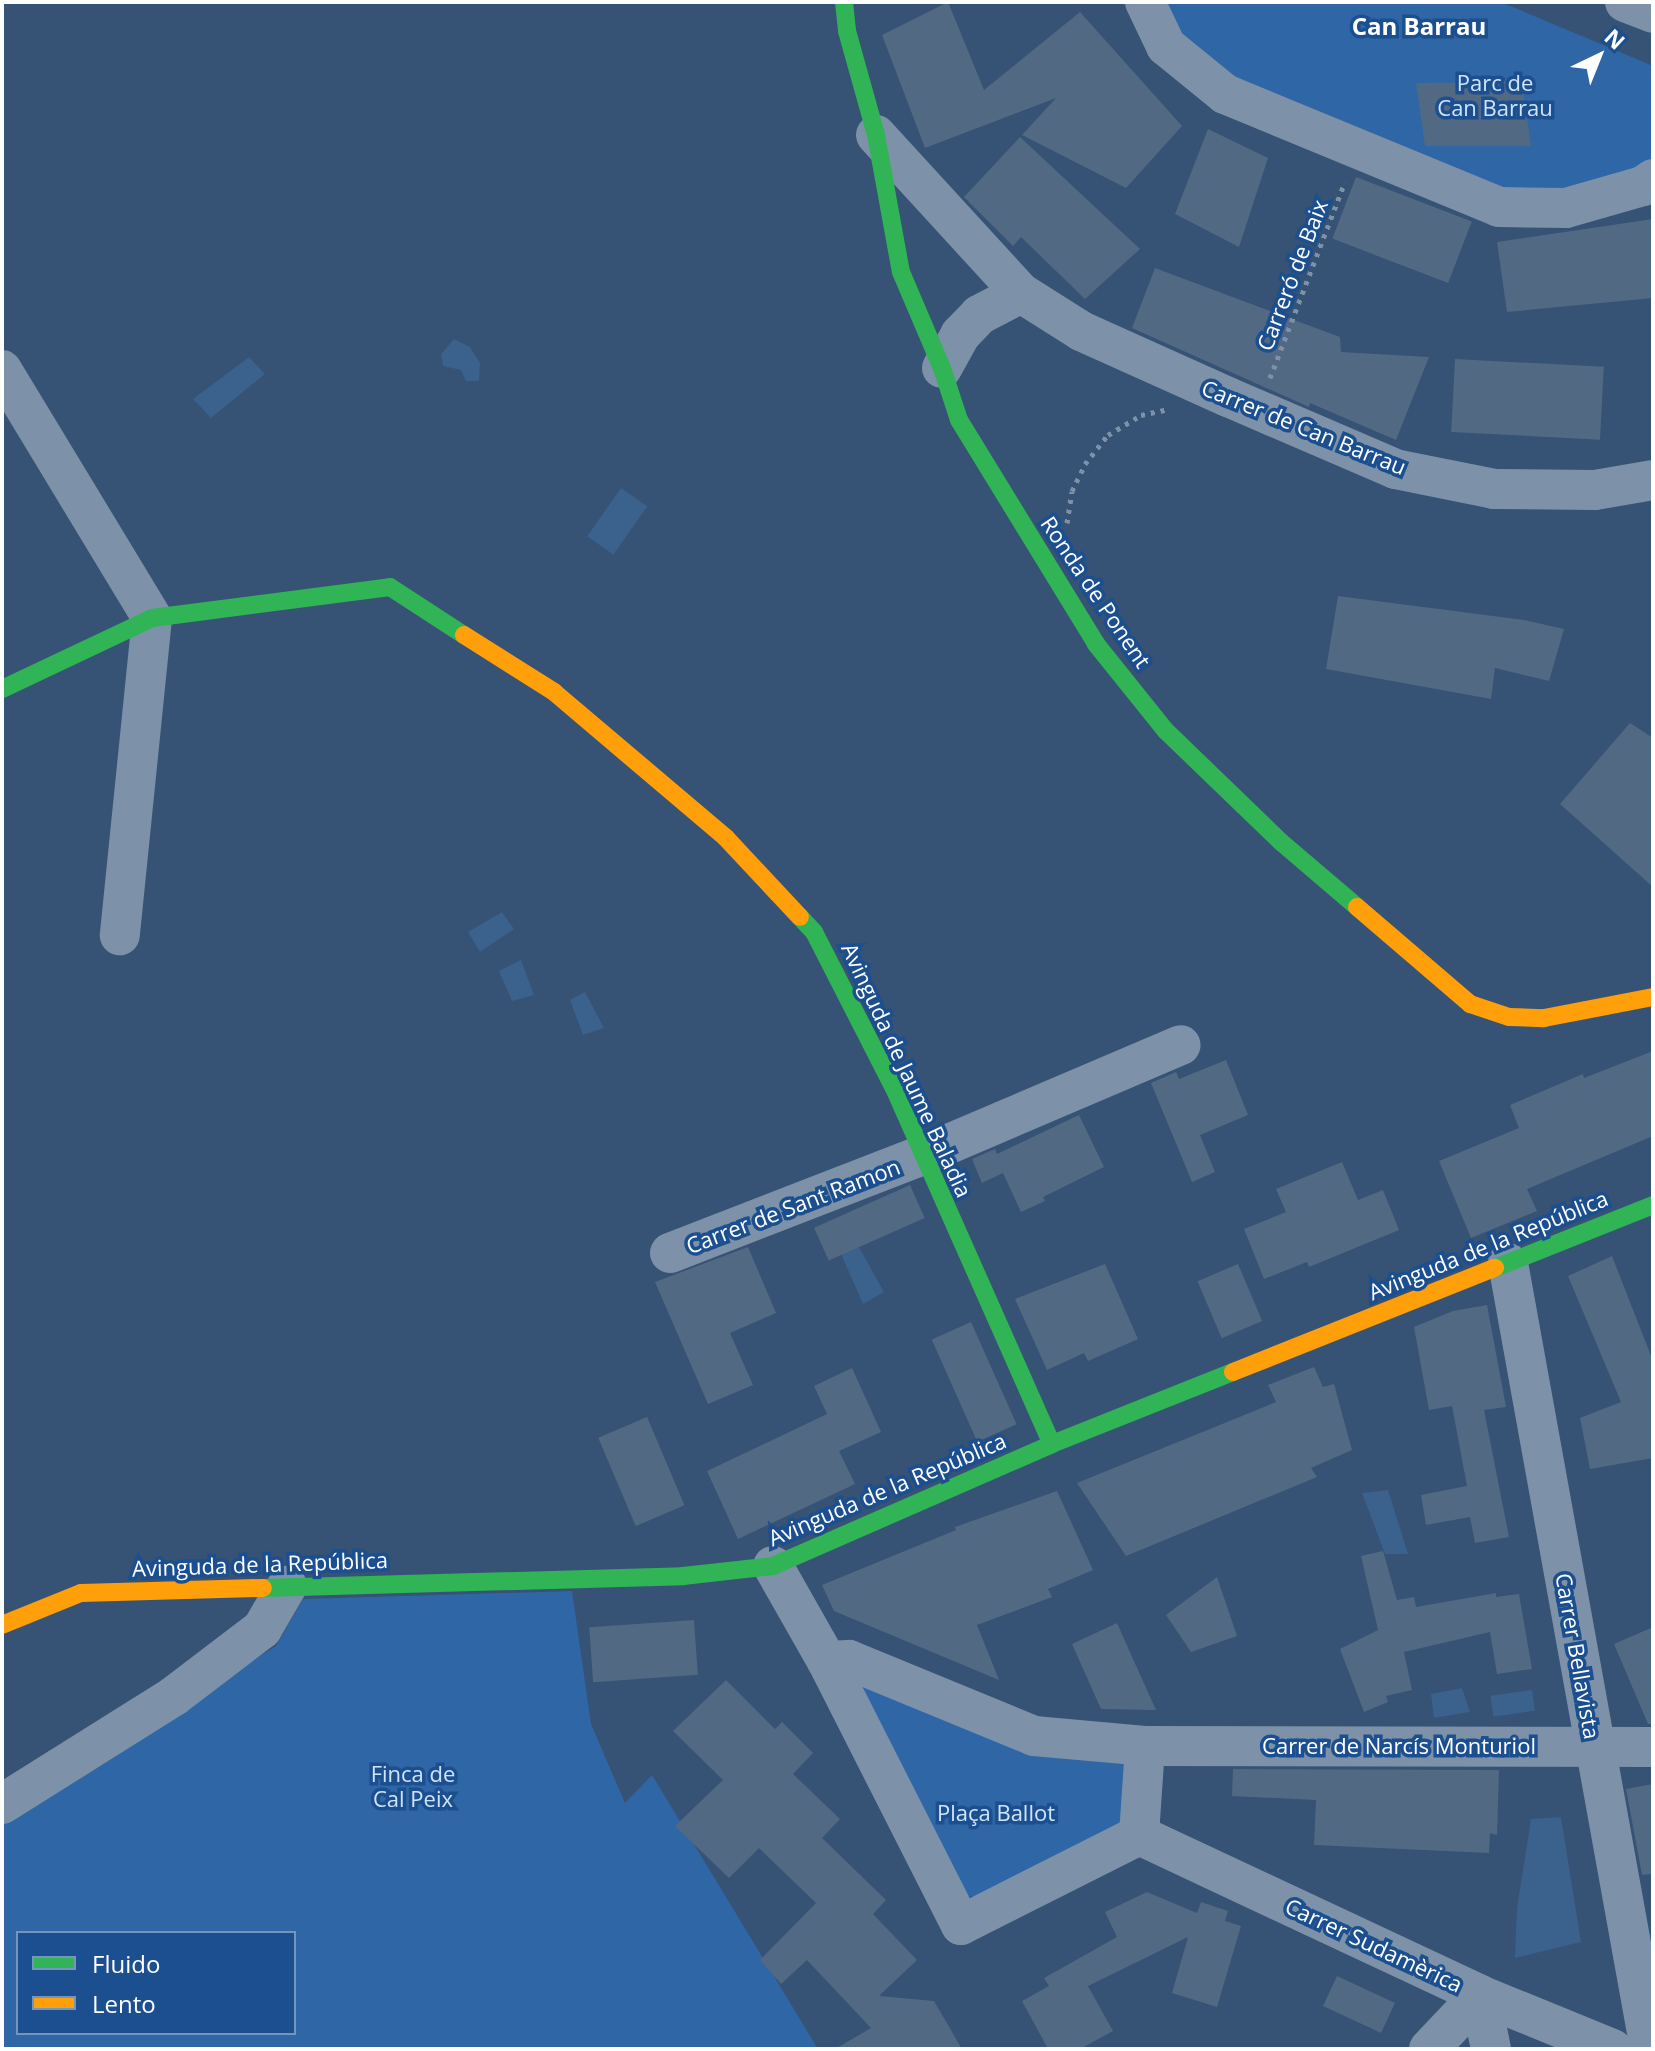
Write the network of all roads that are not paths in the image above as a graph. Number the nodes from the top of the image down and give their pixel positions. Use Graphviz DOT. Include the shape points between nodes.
graph roads {
  1 [pos="844,2"];
  2 [pos="1145,2"];
  3 [pos="1625,2"];
  4 [pos="1653,13"];
  5 [pos="876,135"];
  6 [pos="1653,179"];
  7 [pos="1021,293"];
  8 [pos="942,368"];
  9 [pos="2,370"];
  10 [pos="1653,480"];
  11 [pos="152,618"];
  12 [pos="2,689"];
  13 [pos="120,935"];
  14 [pos="1653,997"];
  15 [pos="1181,1045"];
  16 [pos="923,1155"];
  17 [pos="1653,1205"];
  18 [pos="670,1253"];
  19 [pos="1508,1263"];
  20 [pos="1052,1444"];
  21 [pos="773,1566"];
  22 [pos="287,1586"];
  23 [pos="2,1625"];
  24 [pos="827,1661"];
  25 [pos="1593,1745"];
  26 [pos="1145,1746"];
  27 [pos="1653,1747"];
  28 [pos="2,1804"];
  29 [pos="1139,1835"];
  30 [pos="1480,1995"];
  31 [pos="1429,2049"];
  32 [pos="1491,2049"];
  33 [pos="1612,2049"];
  34 [pos="1650,2049"];
  1 -- 5 [label="street, Ronda de Ponent"];
  2 -- 6 [label="street" via="1166,46 1225,94 1499,207 1566,208"];
  3 -- 4 [label="street"];
  5 -- 7 [label="street, Carrer de Can Barrau"];
  5 -- 8 [label="street, Ronda de Ponent" via="901,272"];
  7 -- 8 [label="street" via="979,315 960,335"];
  7 -- 10 [label="street, Carrer de Can Barrau" via="1081,331 1395,469 1494,489 1595,490"];
  8 -- 14 [label="street, Ronda de Ponent" via="959,420 1096,644 1166,731 1281,842 1470,1004 1509,1017 1544,1018"];
  9 -- 11 [label="street"];
  11 -- 12 [label="street, Avinguda de Jaume Baladia"];
  11 -- 13 [label="street"];
  11 -- 16 [label="street, Avinguda de Jaume Baladia" via="390,587 554,692 726,838 814,932"];
  15 -- 16 [label="street, Carrer de Sant Ramon"];
  16 -- 18 [label="street, Carrer de Sant Ramon"];
  16 -- 20 [label="street, Avinguda de Jaume Baladia"];
  17 -- 19 [label="street, Avinguda de la República"];
  19 -- 20 [label="street, Avinguda de la República"];
  19 -- 25 [label="street, Carrer Bellavista"];
  20 -- 21 [label="street, Avinguda de la República"];
  21 -- 22 [label="street, Avinguda de la República" via="683,1576"];
  21 -- 24 [label="street"];
  22 -- 23 [label="street, Avinguda de la República" via="81,1593"];
  22 -- 28 [label="street" via="262,1629 174,1696"];
  24 -- 26 [label="street" via="849,1660 1034,1736"];
  24 -- 29 [label="street" via="961,1925"];
  25 -- 26 [label="street, Carrer de Narcís Monturiol"];
  25 -- 27 [label="street, Carrer de Narcís Monturiol"];
  25 -- 34 [label="street, Carrer Bellavista"];
  26 -- 29 [label="street"];
  29 -- 30 [label="street, Carrer Sudamèrica"];
  30 -- 31 [label="street"];
  30 -- 32 [label="street"];
  30 -- 33 [label="street, Carrer Sudamèrica"];
}
